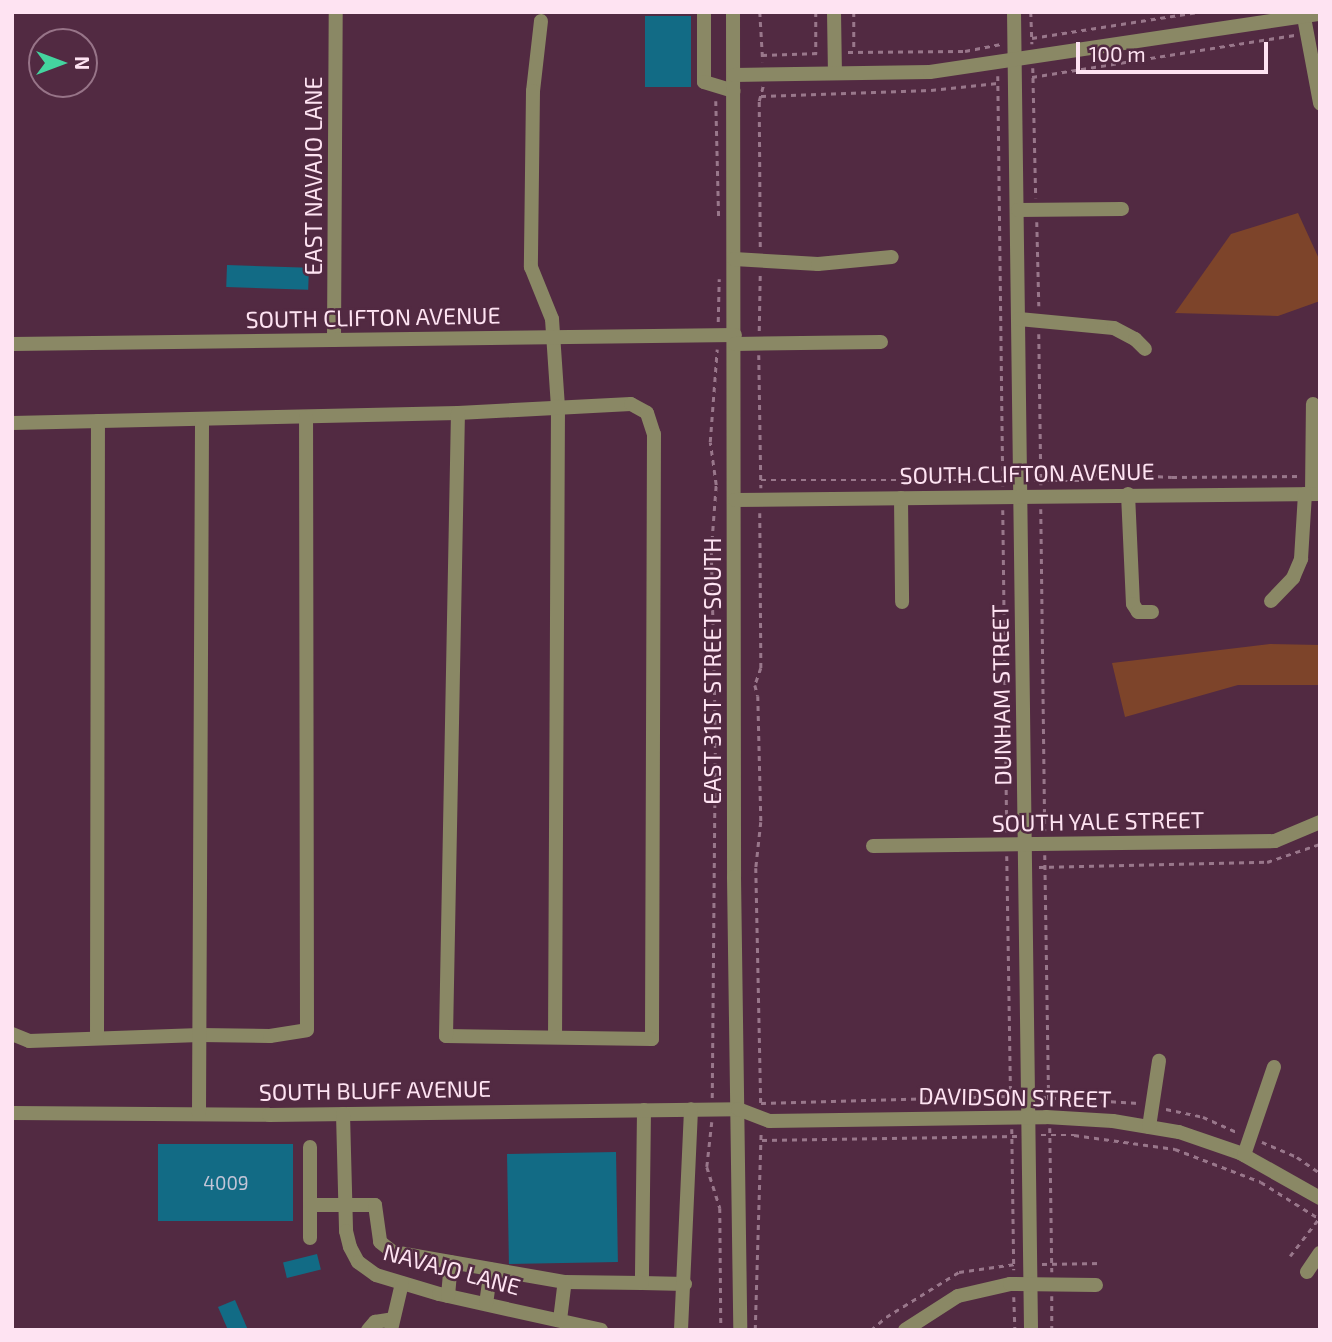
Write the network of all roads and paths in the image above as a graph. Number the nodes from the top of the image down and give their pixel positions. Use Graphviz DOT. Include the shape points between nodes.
graph roads {
  1 [pos="336,12"];
  2 [pos="704,12"];
  3 [pos="733,12"];
  4 [pos="760,12"];
  5 [pos="816,12"];
  6 [pos="834,12"];
  7 [pos="854,12"];
  8 [pos="1014,12"];
  9 [pos="1031,12"];
  10 [pos="1198,12"];
  11 [pos="1304,14"];
  12 [pos="1320,14"];
  13 [pos="541,21"];
  14 [pos="1307,33"];
  15 [pos="1032,38"];
  16 [pos="1015,41"];
  17 [pos="997,45"];
  18 [pos="854,52"];
  19 [pos="835,53"];
  20 [pos="816,54"];
  21 [pos="762,55"];
  22 [pos="1032,57"];
  23 [pos="1016,60"];
  24 [pos="998,62"];
  25 [pos="835,73"];
  26 [pos="764,74"];
  27 [pos="734,75"];
  28 [pos="1033,77"];
  29 [pos="1016,80"];
  30 [pos="998,83"];
  31 [pos="716,85"];
  32 [pos="734,90"];
  33 [pos="761,96"];
  34 [pos="1320,103"];
  35 [pos="1122,209"];
  36 [pos="1018,210"];
  37 [pos="1036,210"];
  38 [pos="719,225"];
  39 [pos="892,257"];
  40 [pos="734,259"];
  41 [pos="760,260"];
  42 [pos="719,275"];
  43 [pos="1019,319"];
  44 [pos="1039,320"];
  45 [pos="717,336"];
  46 [pos="552,338"];
  47 [pos="334,340"];
  48 [pos="735,340"];
  49 [pos="760,341"];
  50 [pos="881,342"];
  51 [pos="12,344"];
  52 [pos="1145,349"];
  53 [pos="1313,404"];
  54 [pos="558,406"];
  55 [pos="458,413"];
  56 [pos="306,417"];
  57 [pos="202,419"];
  58 [pos="98,421"];
  59 [pos="12,423"];
  60 [pos="1312,476"];
  61 [pos="761,480"];
  62 [pos="1003,480"];
  63 [pos="1021,481"];
  64 [pos="1041,481"];
  65 [pos="1128,494"];
  66 [pos="1312,494"];
  67 [pos="1041,496"];
  68 [pos="1003,497"];
  69 [pos="1021,497"];
  70 [pos="901,498"];
  71 [pos="735,500"];
  72 [pos="761,500"];
  73 [pos="1271,601"];
  74 [pos="902,602"];
  75 [pos="1152,612"];
  76 [pos="1320,822"];
  77 [pos="1045,844"];
  78 [pos="1320,844"];
  79 [pos="873,845"];
  80 [pos="1007,845"];
  81 [pos="1026,845"];
  82 [pos="1045,866"];
  83 [pos="1026,867"];
  84 [pos="1007,869"];
  85 [pos="12,1034"];
  86 [pos="200,1035"];
  87 [pos="97,1037"];
  88 [pos="555,1037"];
  89 [pos="1159,1061"];
  90 [pos="1274,1067"];
  91 [pos="691,1109"];
  92 [pos="712,1109"];
  93 [pos="738,1109"];
  94 [pos="644,1110"];
  95 [pos="12,1113"];
  96 [pos="199,1114"];
  97 [pos="343,1114"];
  98 [pos="1012,1117"];
  99 [pos="1028,1117"];
  100 [pos="1050,1117"];
  101 [pos="761,1118"];
  102 [pos="1149,1127"];
  103 [pos="1050,1135"];
  104 [pos="1012,1136"];
  105 [pos="1029,1136"];
  106 [pos="762,1140"];
  107 [pos="310,1147"];
  108 [pos="1244,1155"];
  109 [pos="1320,1198"];
  110 [pos="310,1205"];
  111 [pos="344,1206"];
  112 [pos="1319,1219"];
  113 [pos="310,1238"];
  114 [pos="1320,1253"];
  115 [pos="1290,1256"];
  116 [pos="451,1262"];
  117 [pos="491,1269"];
  118 [pos="1307,1272"];
  119 [pos="565,1282"];
  120 [pos="402,1283"];
  121 [pos="642,1283"];
  122 [pos="685,1284"];
  123 [pos="1014,1284"];
  124 [pos="1031,1284"];
  125 [pos="1052,1284"];
  126 [pos="1097,1285"];
  127 [pos="448,1296"];
  128 [pos="486,1304"];
  129 [pos="554,1323"];
  130 [pos="392,1324"];
  131 [pos="580,1327"];
  132 [pos="368,1330"];
  133 [pos="601,1330"];
  134 [pos="681,1330"];
  135 [pos="721,1330"];
  136 [pos="740,1330"];
  137 [pos="755,1330"];
  138 [pos="905,1330"];
  139 [pos="1015,1330"];
  140 [pos="1031,1330"];
  141 [pos="1052,1330"];
  1 -- 47 [label="street, EAST NAVAJO LANE"];
  2 -- 31 [label="street" via="704,82"];
  3 -- 27 [label="street, EAST 31ST STREET SOUTH"];
  4 -- 21 [label="path"];
  5 -- 20 [label="path"];
  6 -- 19 [label="street"];
  7 -- 18 [label="path"];
  8 -- 16 [label="street, DUNHAM STREET"];
  9 -- 15 [label="path"];
  10 -- 15 [label="path"];
  11 -- 12 [label="street"];
  11 -- 14 [label="street"];
  11 -- 22 [label="street"];
  13 -- 46 [label="street" via="533,91 531,267 550,312"];
  14 -- 28 [label="path"];
  14 -- 34 [label="street"];
  15 -- 16 [label="path"];
  15 -- 22 [label="path"];
  16 -- 17 [label="path"];
  16 -- 23 [label="street, DUNHAM STREET"];
  17 -- 18 [label="path" via="965,51"];
  17 -- 24 [label="path"];
  18 -- 19 [label="path"];
  19 -- 20 [label="path"];
  19 -- 25 [label="street"];
  20 -- 21 [label="path"];
  21 -- 26 [label="path"];
  22 -- 23 [label="street"];
  22 -- 28 [label="path"];
  23 -- 24 [label="street"];
  23 -- 29 [label="street, DUNHAM STREET"];
  24 -- 25 [label="street" via="930,72"];
  24 -- 30 [label="path"];
  25 -- 26 [label="street"];
  26 -- 27 [label="street"];
  26 -- 33 [label="path"];
  27 -- 32 [label="street, EAST 31ST STREET SOUTH"];
  28 -- 29 [label="path"];
  28 -- 37 [label="path"];
  29 -- 30 [label="path"];
  29 -- 36 [label="street, DUNHAM STREET"];
  30 -- 33 [label="path"];
  30 -- 62 [label="path"];
  31 -- 32 [label="street"];
  31 -- 38 [label="path"];
  32 -- 40 [label="street, EAST 31ST STREET SOUTH"];
  33 -- 41 [label="path"];
  35 -- 37 [label="street"];
  36 -- 37 [label="street"];
  36 -- 43 [label="street, DUNHAM STREET"];
  37 -- 44 [label="path"];
  39 -- 41 [label="street" via="818,264"];
  40 -- 41 [label="street"];
  40 -- 48 [label="street, EAST 31ST STREET SOUTH"];
  41 -- 49 [label="path"];
  42 -- 45 [label="path"];
  43 -- 44 [label="street"];
  43 -- 63 [label="street, DUNHAM STREET"];
  44 -- 52 [label="street" via="1114,328"];
  44 -- 64 [label="path"];
  45 -- 46 [label="street, SOUTH CLIFTON AVENUE"];
  45 -- 48 [label="street, SOUTH CLIFTON AVENUE"];
  45 -- 92 [label="path" via="710,442 716,485 712,551"];
  46 -- 47 [label="street, SOUTH CLIFTON AVENUE"];
  46 -- 54 [label="street"];
  47 -- 51 [label="street, SOUTH CLIFTON AVENUE"];
  48 -- 49 [label="street, SOUTH CLIFTON AVENUE"];
  48 -- 71 [label="street, EAST 31ST STREET SOUTH"];
  49 -- 50 [label="street, SOUTH CLIFTON AVENUE"];
  49 -- 61 [label="path"];
  53 -- 60 [label="street"];
  54 -- 55 [label="street"];
  54 -- 88 [label="street"];
  54 -- 88 [label="street" via="631,404 647,413 654,434 652,1039"];
  55 -- 56 [label="street"];
  55 -- 88 [label="street" via="446,1036"];
  56 -- 57 [label="street"];
  56 -- 86 [label="street" via="307,1030 270,1036"];
  57 -- 58 [label="street"];
  57 -- 86 [label="street"];
  58 -- 59 [label="street"];
  58 -- 87 [label="street"];
  60 -- 64 [label="path" via="1098,473 1086,481"];
  60 -- 66 [label="street"];
  61 -- 62 [label="path"];
  61 -- 72 [label="path"];
  62 -- 63 [label="path"];
  62 -- 68 [label="path"];
  63 -- 64 [label="path"];
  63 -- 69 [label="street, DUNHAM STREET"];
  64 -- 67 [label="path"];
  65 -- 66 [label="street, SOUTH CLIFTON AVENUE"];
  65 -- 67 [label="street, SOUTH CLIFTON AVENUE"];
  65 -- 75 [label="street" via="1133,604 1138,612"];
  66 -- 73 [label="street" via="1301,559 1293,578"];
  67 -- 69 [label="street, SOUTH CLIFTON AVENUE"];
  67 -- 77 [label="path"];
  68 -- 69 [label="street, SOUTH CLIFTON AVENUE"];
  68 -- 70 [label="street, SOUTH CLIFTON AVENUE"];
  68 -- 80 [label="path"];
  69 -- 81 [label="street, DUNHAM STREET"];
  70 -- 72 [label="street, SOUTH CLIFTON AVENUE"];
  70 -- 74 [label="street"];
  71 -- 72 [label="street, SOUTH CLIFTON AVENUE"];
  71 -- 93 [label="street, EAST 31ST STREET SOUTH"];
  72 -- 101 [label="path" via="761,668 755,685 760,783"];
  76 -- 77 [label="street, SOUTH YALE STREET" via="1275,841"];
  77 -- 81 [label="street, SOUTH YALE STREET"];
  77 -- 82 [label="path"];
  78 -- 82 [label="path" via="1267,862"];
  79 -- 80 [label="street, SOUTH YALE STREET"];
  80 -- 81 [label="street, SOUTH YALE STREET"];
  80 -- 84 [label="path"];
  81 -- 83 [label="street, DUNHAM STREET"];
  82 -- 83 [label="path"];
  82 -- 100 [label="path"];
  83 -- 84 [label="path"];
  83 -- 99 [label="street, DUNHAM STREET"];
  84 -- 98 [label="path"];
  85 -- 87 [label="street" via="29,1041"];
  86 -- 87 [label="street"];
  86 -- 96 [label="street"];
  89 -- 102 [label="street"];
  90 -- 108 [label="street"];
  91 -- 92 [label="street, SOUTH BLUFF AVENUE"];
  91 -- 94 [label="street, SOUTH BLUFF AVENUE"];
  91 -- 122 [label="street"];
  92 -- 93 [label="street, SOUTH BLUFF AVENUE"];
  92 -- 135 [label="path" via="707,1167 720,1208"];
  93 -- 101 [label="street, DAVIDSON STREET"];
  93 -- 136 [label="street, EAST 31ST STREET SOUTH"];
  94 -- 97 [label="street, SOUTH BLUFF AVENUE"];
  94 -- 121 [label="street"];
  95 -- 96 [label="street, SOUTH BLUFF AVENUE"];
  96 -- 97 [label="street, SOUTH BLUFF AVENUE"];
  97 -- 111 [label="street, NAVAJO LANE"];
  98 -- 99 [label="street, DAVIDSON STREET"];
  98 -- 101 [label="street, DAVIDSON STREET"];
  98 -- 104 [label="path"];
  99 -- 100 [label="street, DAVIDSON STREET"];
  99 -- 105 [label="street, DUNHAM STREET"];
  100 -- 102 [label="street, DAVIDSON STREET"];
  100 -- 103 [label="path"];
  101 -- 106 [label="path"];
  102 -- 108 [label="street, DAVIDSON STREET"];
  103 -- 105 [label="path"];
  103 -- 112 [label="path" via="1175,1150 1261,1181"];
  103 -- 125 [label="path"];
  104 -- 105 [label="path"];
  104 -- 106 [label="path"];
  104 -- 123 [label="path"];
  105 -- 124 [label="street, DUNHAM STREET"];
  106 -- 137 [label="path"];
  107 -- 110 [label="street"];
  108 -- 109 [label="street, DAVIDSON STREET"];
  110 -- 111 [label="street"];
  110 -- 113 [label="street"];
  111 -- 116 [label="street" via="375,1205 380,1242 393,1252"];
  111 -- 120 [label="street, NAVAJO LANE" via="350,1247 358,1262 376,1275"];
  112 -- 115 [label="path"];
  114 -- 118 [label="street"];
  116 -- 117 [label="street"];
  116 -- 127 [label="street"];
  117 -- 119 [label="street"];
  117 -- 128 [label="street"];
  119 -- 121 [label="street"];
  119 -- 129 [label="street"];
  120 -- 127 [label="street, NAVAJO LANE"];
  120 -- 130 [label="street"];
  121 -- 122 [label="street"];
  122 -- 134 [label="street"];
  123 -- 124 [label="street"];
  123 -- 138 [label="street" via="958,1296"];
  123 -- 139 [label="path"];
  124 -- 125 [label="street"];
  124 -- 140 [label="street, DUNHAM STREET"];
  125 -- 126 [label="street"];
  125 -- 141 [label="path"];
  127 -- 128 [label="street, NAVAJO LANE"];
  128 -- 129 [label="street, NAVAJO LANE"];
  129 -- 131 [label="street, NAVAJO LANE"];
  130 -- 132 [label="street" via="375,1322"];
  131 -- 133 [label="street, NAVAJO LANE"];
}
